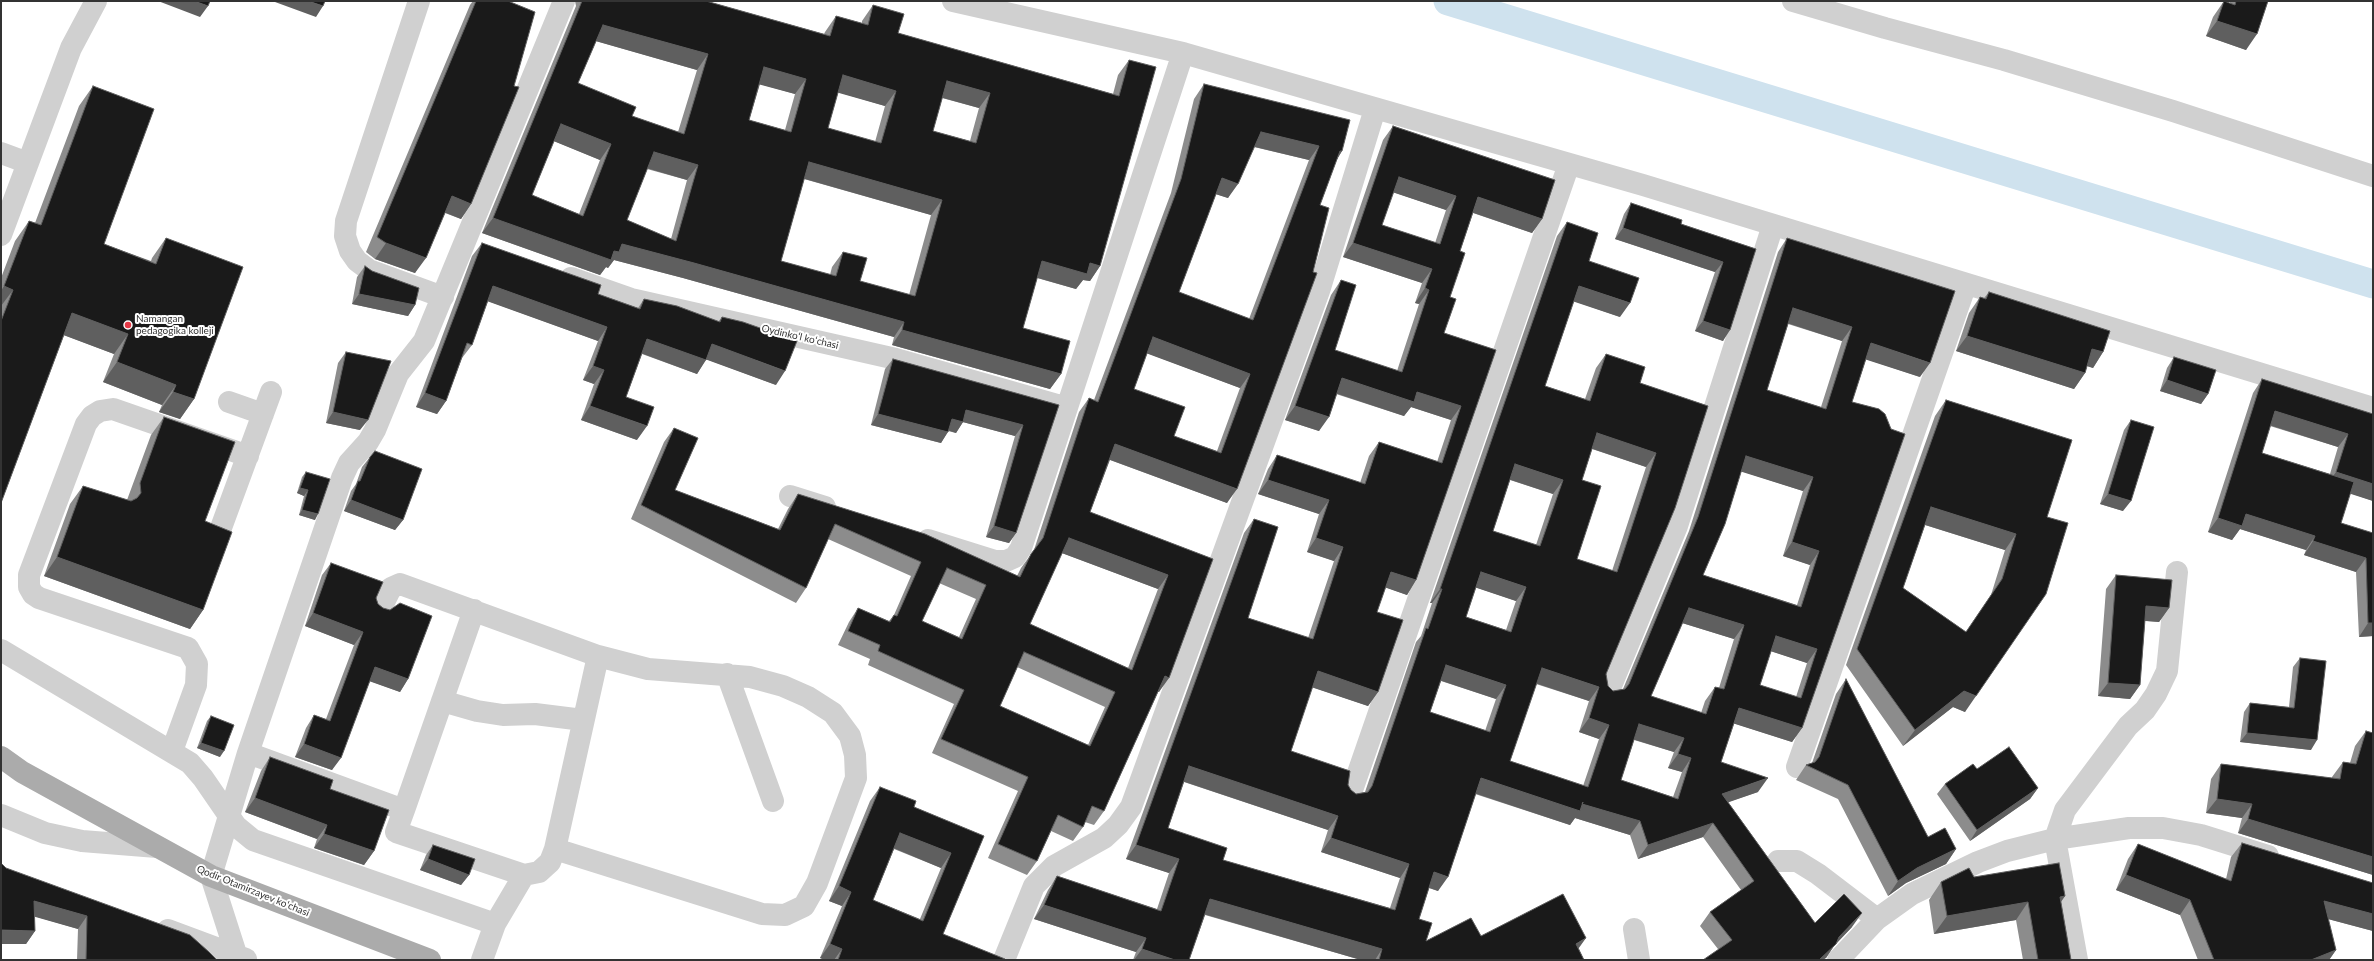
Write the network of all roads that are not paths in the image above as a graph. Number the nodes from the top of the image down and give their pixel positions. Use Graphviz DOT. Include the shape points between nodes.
graph roads {
  1 [pos="96,1"];
  2 [pos="419,1"];
  3 [pos="564,1"];
  4 [pos="953,1"];
  5 [pos="1793,1"];
  6 [pos="1183,53"];
  7 [pos="1375,109"];
  8 [pos="1,153"];
  9 [pos="28,163"];
  10 [pos="1569,164"];
  11 [pos="2373,176"];
  12 [pos="1773,225"];
  13 [pos="1,235"];
  14 [pos="548,270"];
  15 [pos="1966,284"];
  16 [pos="443,297"];
  17 [pos="272,392"];
  18 [pos="229,402"];
  19 [pos="1067,408"];
  20 [pos="2373,408"];
  21 [pos="264,414"];
  22 [pos="248,456"];
  23 [pos="790,496"];
  24 [pos="843,513"];
  25 [pos="911,534"];
  26 [pos="218,536"];
  27 [pos="2177,572"];
  28 [pos="380,610"];
  29 [pos="474,610"];
  30 [pos="1,650"];
  31 [pos="598,656"];
  32 [pos="727,674"];
  33 [pos="1608,692"];
  34 [pos="442,701"];
  35 [pos="583,720"];
  36 [pos="172,751"];
  37 [pos="248,753"];
  38 [pos="1,757"];
  39 [pos="1798,767"];
  40 [pos="1350,796"];
  41 [pos="772,801"];
  42 [pos="404,810"];
  43 [pos="1,815"];
  44 [pos="230,817"];
  45 [pos="2055,839"];
  46 [pos="157,847"];
  47 [pos="555,849"];
  48 [pos="1778,861"];
  49 [pos="2291,863"];
  50 [pos="524,875"];
  51 [pos="211,876"];
  52 [pos="1877,919"];
  53 [pos="146,922"];
  54 [pos="495,924"];
  55 [pos="1634,929"];
  56 [pos="241,958"];
  57 [pos="430,960"];
  58 [pos="482,960"];
  59 [pos="1004,960"];
  60 [pos="1639,960"];
  61 [pos="1838,960"];
  62 [pos="2077,960"];
  1 -- 9 [label="street" via="71,48"];
  2 -- 16 [label="street" via="346,221 345,236 357,261 369,270"];
  3 -- 16 [label="street" via="473,243"];
  4 -- 6 [label="street"];
  5 -- 11 [label="street" via="2063,77"];
  6 -- 7 [label="street"];
  6 -- 19 [label="street"];
  7 -- 10 [label="street"];
  7 -- 59 [label="street" via="1319,291 1131,807 1118,825 1104,838 1054,866 1034,886"];
  8 -- 9 [label="street"];
  9 -- 13 [label="street"];
  10 -- 12 [label="street"];
  10 -- 40 [label="street"];
  12 -- 15 [label="street"];
  12 -- 33 [label="street" via="1677,526"];
  14 -- 19 [label="street, Oydinkoʻl koʻchasi" via="631,299 896,359"];
  15 -- 20 [label="street"];
  15 -- 39 [label="street"];
  16 -- 37 [label="street" via="424,341 408,359 390,389 375,430 349,463 342,478"];
  17 -- 21 [label="street"];
  18 -- 21 [label="street"];
  19 -- 25 [label="street" via="1021,548 1015,557 1006,561 995,561"];
  21 -- 22 [label="street"];
  22 -- 26 [label="street"];
  22 -- 36 [label="street" via="113,409 100,411 86,424 72,492 29,575 29,587 39,598 188,648 197,664 196,685"];
  23 -- 24 [label="street"];
  27 -- 45 [label="street" via="2167,671 2145,710 2128,726 2065,810"];
  28 -- 29 [label="street" via="391,588 400,584"];
  29 -- 31 [label="street"];
  29 -- 34 [label="street"];
  30 -- 36 [label="street"];
  31 -- 32 [label="street" via="648,669"];
  31 -- 35 [label="street"];
  32 -- 41 [label="street"];
  32 -- 47 [label="street" via="783,686 808,697 833,713 850,736 856,755 856,778 817,883 804,906 785,915 762,914"];
  34 -- 35 [label="street" via="477,711"];
  34 -- 42 [label="street"];
  35 -- 47 [label="street"];
  36 -- 44 [label="street" via="190,763"];
  37 -- 42 [label="street"];
  37 -- 44 [label="street"];
  38 -- 46 [label="main road, Qodir Otamirzayev koʻchasi" via="22,772"];
  42 -- 50 [label="street" via="396,832"];
  43 -- 46 [label="street" via="45,833 74,839"];
  44 -- 51 [label="street"];
  44 -- 54 [label="street" via="243,834 253,840"];
  45 -- 49 [label="street" via="2129,828 2163,828 2201,836"];
  45 -- 52 [label="street" via="2007,851 1978,862 1912,894"];
  45 -- 62 [label="street"];
  46 -- 51 [label="main road, Qodir Otamirzayev koʻchasi"];
  47 -- 50 [label="street" via="550,862 539,872"];
  48 -- 52 [label="street" via="1797,861"];
  50 -- 54 [label="street"];
  51 -- 56 [label="street"];
  51 -- 57 [label="main road, Qodir Otamirzayev koʻchasi"];
  52 -- 61 [label="street"];
  53 -- 56 [label="street"];
  54 -- 58 [label="street"];
  55 -- 60 [label="street"];
}
